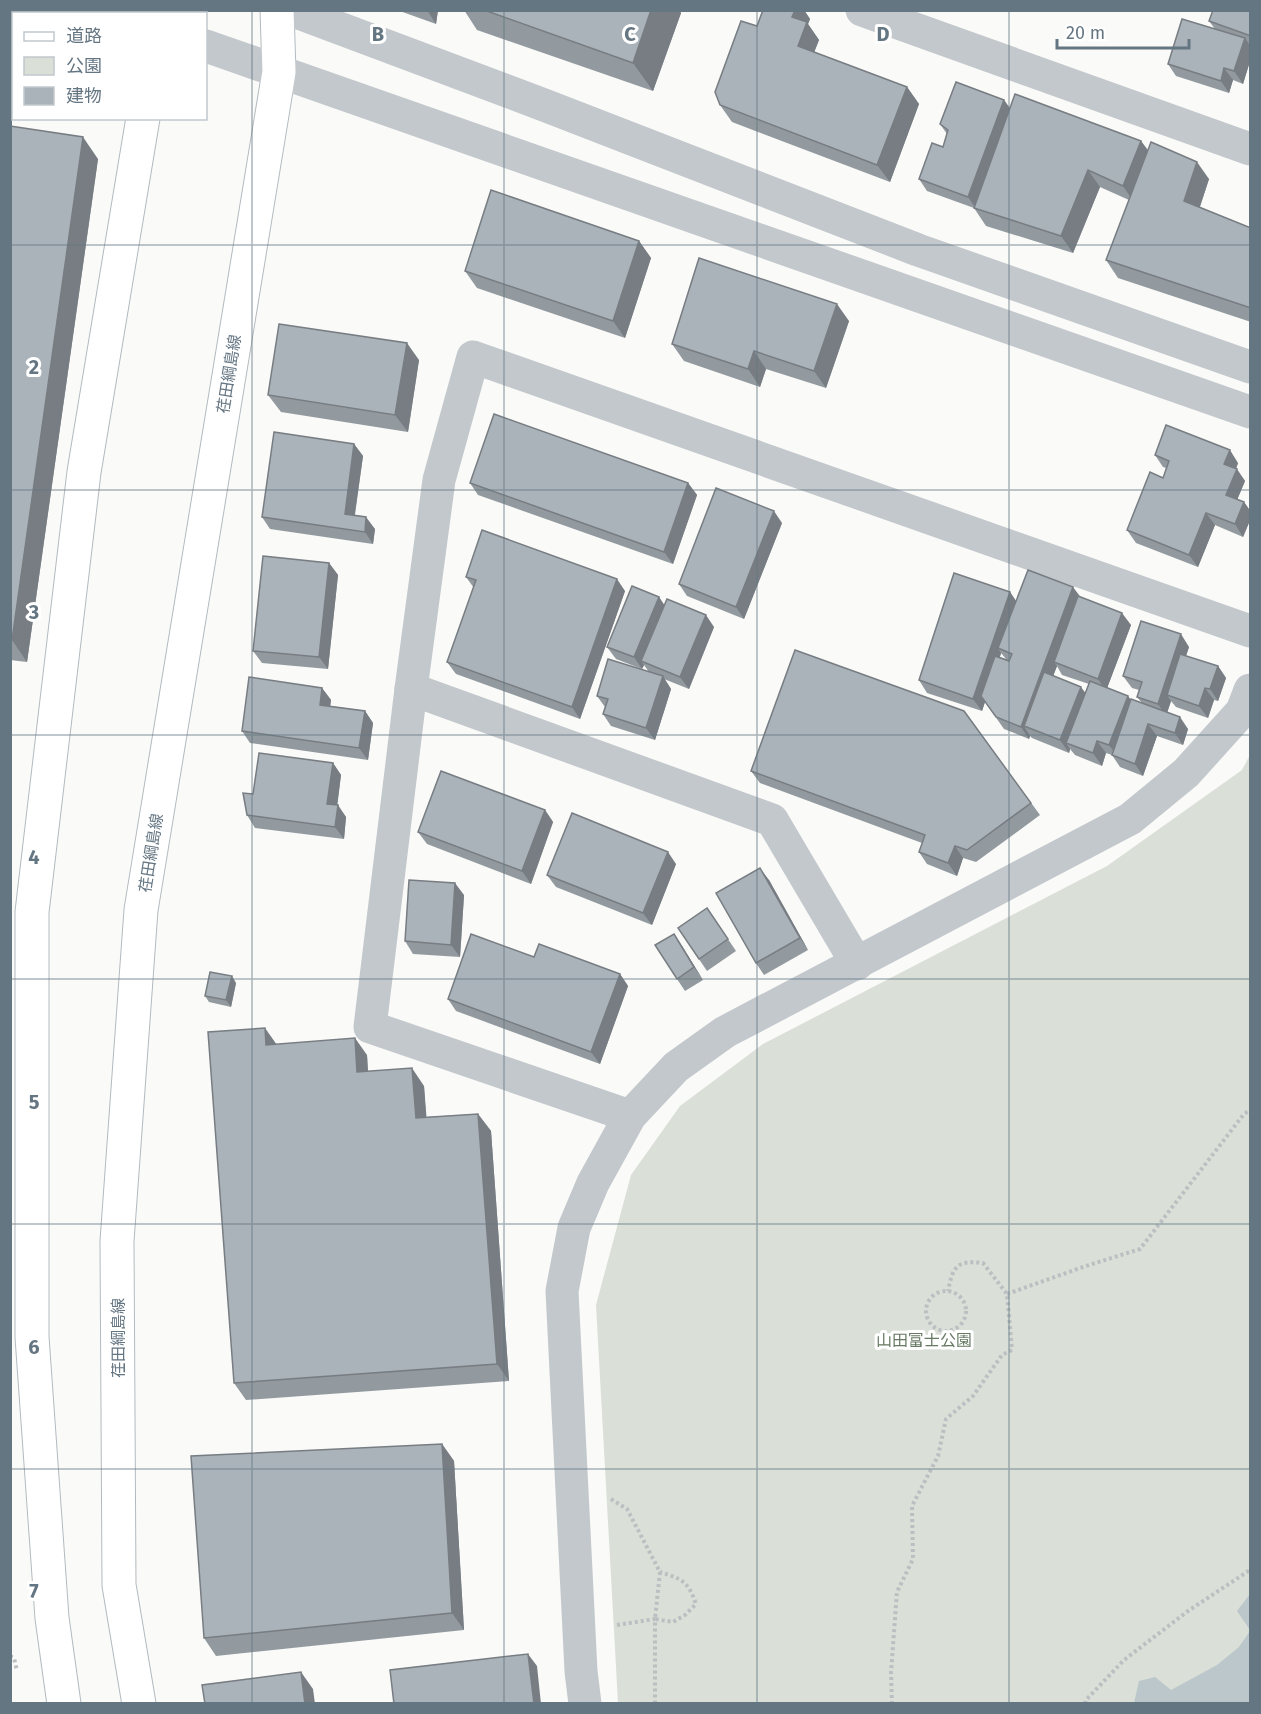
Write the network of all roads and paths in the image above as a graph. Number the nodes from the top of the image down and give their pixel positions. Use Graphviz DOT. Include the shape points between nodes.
graph roads {
  1 [pos="277,10"];
  2 [pos="291,10"];
  3 [pos="861,10"];
  4 [pos="207,46"];
  5 [pos="279,72"];
  6 [pos="144,120"];
  7 [pos="1251,149"];
  8 [pos="1251,367"];
  9 [pos="1251,412"];
  10 [pos="1251,631"];
  11 [pos="411,689"];
  12 [pos="1251,690"];
  13 [pos="857,964"];
  14 [pos="1251,1110"];
  15 [pos="630,1116"];
  16 [pos="948,1291"];
  17 [pos="1007,1294"];
  18 [pos="572,1493"];
  19 [pos="1251,1570"];
  20 [pos="660,1572"];
  21 [pos="655,1619"];
  22 [pos="579,1627"];
  23 [pos="64,1704"];
  24 [pos="139,1704"];
  25 [pos="585,1704"];
  26 [pos="655,1704"];
  27 [pos="892,1704"];
  28 [pos="1085,1704"];
  1 -- 5 [label="main road, 荏田綱島線"];
  2 -- 8 [label="street" via="918,250"];
  3 -- 7 [label="street"];
  4 -- 5 [label="street"];
  5 -- 9 [label="street"];
  5 -- 24 [label="main road, 荏田綱島線" via="141,910 117,1241 120,1585"];
  6 -- 23 [label="main road" via="84,472 32,912 32,1337 52,1618"];
  10 -- 11 [label="street" via="473,357 439,480"];
  11 -- 13 [label="street" via="772,820"];
  11 -- 15 [label="street" via="370,1027"];
  12 -- 13 [label="street" via="1242,711 1186,773 1130,819"];
  13 -- 15 [label="street" via="725,1032 676,1067"];
  14 -- 17 [label="path" via="1244,1114 1140,1250"];
  15 -- 18 [label="street" via="593,1183 574,1228 562,1292"];
  16 -- 16 [label="path" via="930,1299 926,1312 937,1329 956,1329 966,1313 963,1301"];
  16 -- 17 [label="path" via="957,1266 966,1261 983,1263"];
  17 -- 27 [label="path" via="1012,1350 1002,1355 973,1396 946,1419 938,1456 912,1506 913,1559 897,1592"];
  18 -- 20 [label="path" via="606,1496 627,1509"];
  18 -- 22 [label="street"];
  19 -- 28 [label="path" via="1124,1660"];
  20 -- 21 [label="path"];
  20 -- 21 [label="path" via="678,1578 690,1589 696,1604 673,1622"];
  21 -- 22 [label="path"];
  21 -- 26 [label="path"];
  22 -- 25 [label="street"];
}
